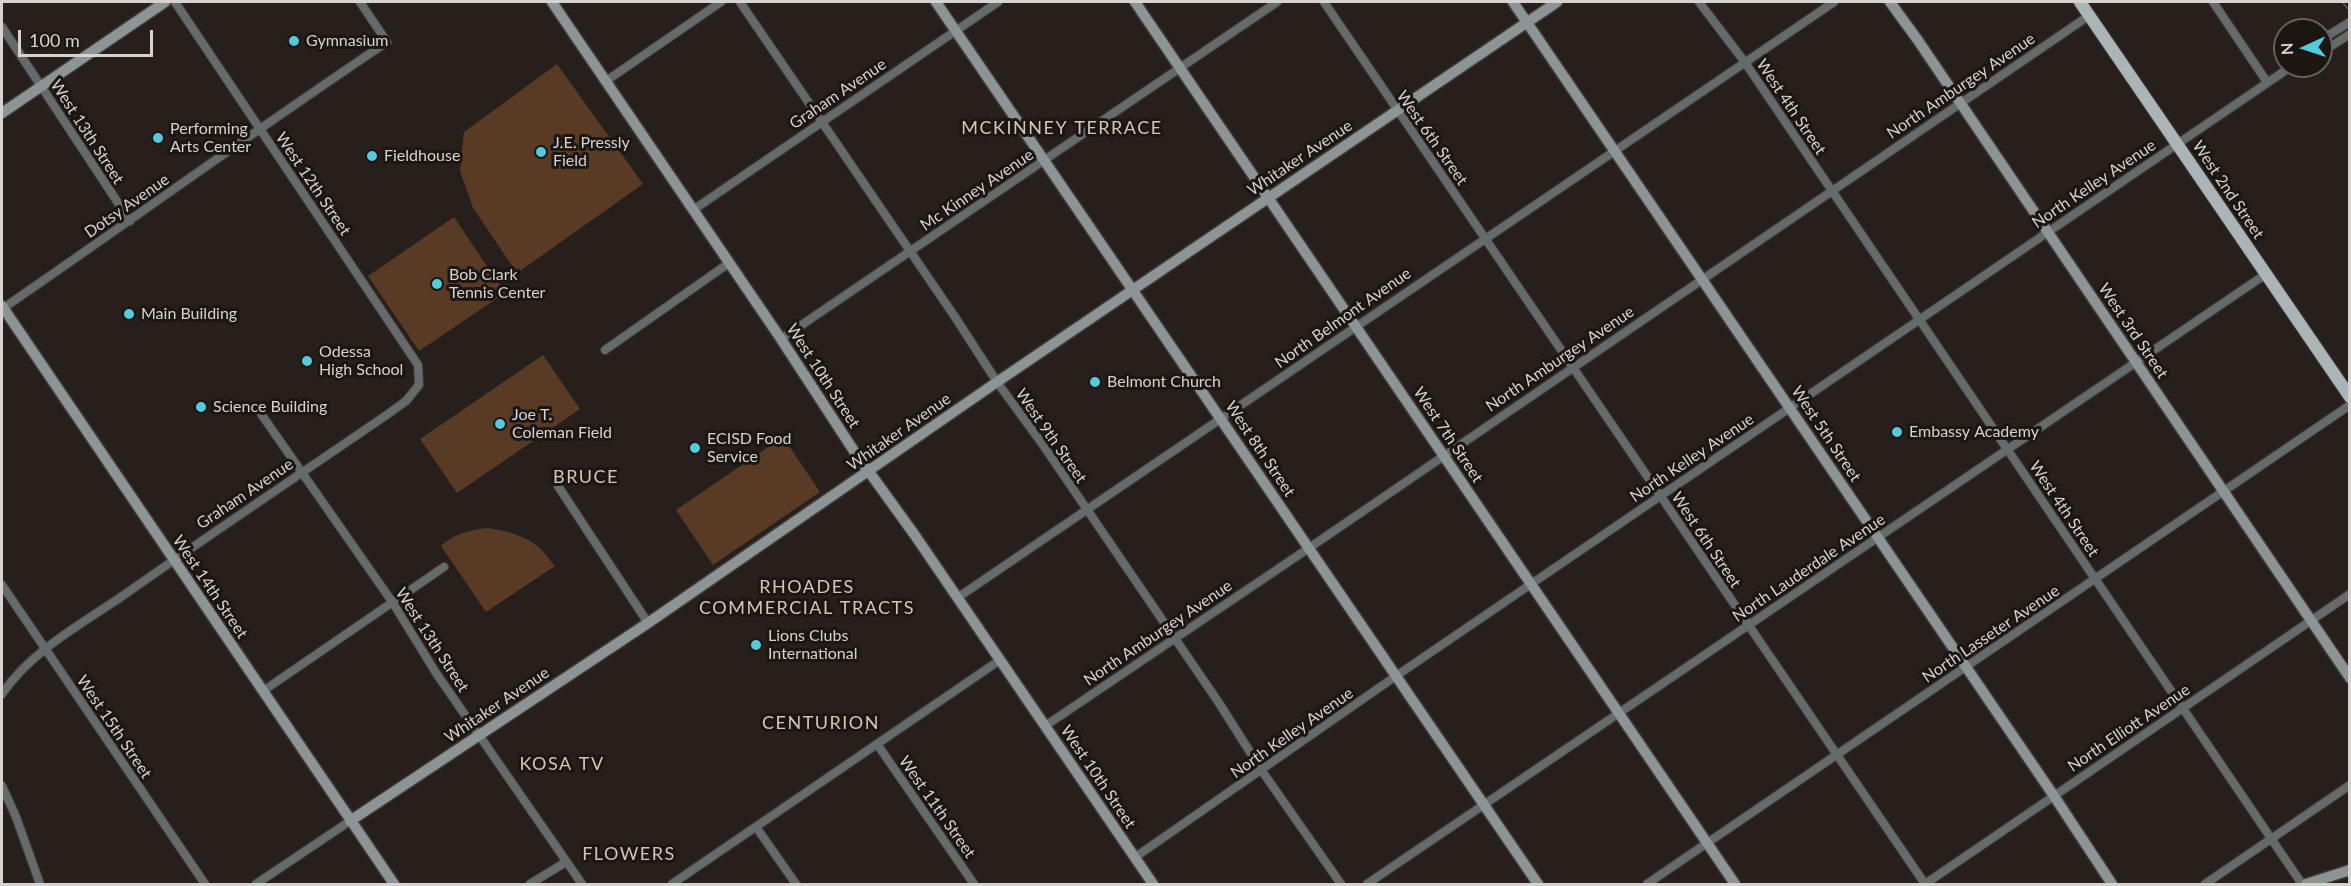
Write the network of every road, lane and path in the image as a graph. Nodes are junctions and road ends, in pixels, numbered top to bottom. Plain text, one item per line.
1 (165, 2) edge
2 (175, 2) edge
3 (360, 2) edge
4 (552, 2) edge
5 (721, 2) edge
6 (741, 2) edge
7 (936, 2) edge
8 (998, 2) edge
9 (1135, 2) edge
10 (1277, 2) edge
11 (1323, 2) edge
12 (1513, 2) edge
13 (1557, 2) edge
14 (1699, 2) edge
15 (1834, 2) edge
16 (1890, 2) edge
17 (2080, 2) edge
18 (2213, 2) edge
19 (2090, 15) junction
20 (1526, 22) junction
21 (2349, 22) edge
22 (2, 27) edge
23 (956, 30) junction
24 (2333, 33) edge
25 (2349, 34) edge
26 (2333, 45) edge
27 (1744, 61) junction
28 (1180, 68) junction
29 (2273, 77) edge
30 (606, 81) junction
31 (2267, 81) junction
32 (40, 87) junction
33 (1961, 103) junction
34 (1396, 111) junction
35 (2, 113) edge
36 (822, 122) junction
37 (259, 128) junction
38 (2177, 143) junction
39 (1614, 149) junction
40 (1044, 160) junction
41 (1832, 191) junction
42 (1267, 198) junction
43 (693, 210) junction
44 (130, 221) junction
45 (2048, 231) junction
46 (1485, 238) junction
47 (911, 251) junction
48 (729, 263) junction
49 (2266, 274) junction
50 (1702, 279) junction
51 (1133, 290) junction
52 (2, 308) edge
53 (1919, 319) junction
54 (1356, 326) junction
55 (781, 339) junction
56 (605, 350) dead end
57 (2136, 362) junction
58 (1572, 367) junction
59 (997, 382) junction
60 (419, 385) joint
61 (2349, 397) edge
62 (2349, 405) edge
63 (1790, 407) junction
64 (259, 411) dead end
65 (1221, 419) junction
66 (2008, 450) junction
67 (1443, 455) junction
68 (868, 471) junction
69 (301, 472) junction
70 (558, 486) dead end
71 (2223, 491) junction
72 (1660, 496) junction
73 (1087, 509) junction
74 (1878, 538) junction
75 (1309, 548) junction
76 (173, 560) junction
77 (444, 567) dead end
78 (2095, 579) junction
79 (1531, 584) junction
80 (2, 585) edge
81 (2349, 594) edge
82 (957, 597) junction
83 (393, 603) junction
84 (2311, 620) junction
85 (648, 623) junction
86 (1749, 626) junction
87 (1174, 638) junction
88 (45, 650) junction
89 (1000, 660) junction
90 (1966, 667) junction
91 (1396, 676) junction
92 (2349, 678) edge
93 (263, 691) junction
94 (2, 693) edge
95 (2183, 708) junction
96 (1619, 714) junction
97 (1045, 726) junction
98 (479, 735) junction
99 (877, 744) junction
100 (1837, 755) junction
101 (1262, 771) junction
102 (2349, 784) edge
103 (2, 787) edge
104 (2054, 796) junction
105 (1485, 805) junction
106 (350, 821) junction
107 (756, 827) junction
108 (2271, 838) junction
109 (1707, 843) junction
110 (1134, 858) junction
111 (566, 862) junction
112 (2349, 870) edge
113 (1925, 884) edge
114 (40, 885) edge
115 (205, 885) edge
116 (256, 885) edge
117 (394, 885) edge
118 (530, 885) edge
119 (582, 885) edge
120 (672, 885) edge
121 (796, 885) edge
122 (974, 885) edge
123 (1153, 885) edge
124 (1341, 885) edge
125 (1367, 885) edge
126 (1538, 885) edge
127 (1647, 885) edge
128 (1736, 885) edge
129 (2112, 885) edge
130 (2205, 885) edge
131 (2304, 885) edge

1 - 32 street
2 - 37 street, West 12th Street
3 - 37 street, Dotsy Avenue
4 - 30 street, West 10th Street
5 - 30 street
6 - 36 street, West 9th Street
7 - 23 street, West 8th Street
8 - 23 street, Graham Avenue
9 - 28 street, West 7th Street
10 - 28 street, Mc Kinney Avenue
11 - 34 street, West 6th Street
12 - 20 street, West 5th Street
13 - 20 street, Whitaker Avenue
14 - 27 street, West 4th Street
15 - 27 street, North Belmont Avenue
16 - 33 street, West 3rd Street
17 - 19 main road, West 2nd Street
18 - 31 street
19 - 33 street, North Amburgey Avenue
19 - 38 main road, West 2nd Street
20 - 34 street, Whitaker Avenue
20 - 39 street, West 5th Street
21 - 24 street
22 - 32 street, West 13th Street
23 - 36 street, Graham Avenue
23 - 40 street, West 8th Street
25 - 26 street
27 - 39 street, North Belmont Avenue
27 - 41 street, West 4th Street
28 - 40 street, Mc Kinney Avenue
28 - 42 street, West 7th Street
29 - 31 street, North Kelley Avenue
30 - 43 street, West 10th Street
31 - 38 street, North Kelley Avenue
32 - 35 street
32 - 44 street, West 13th Street
33 - 41 street, North Amburgey Avenue
33 - 45 street, West 3rd Street
34 - 42 street, Whitaker Avenue
34 - 46 street, West 6th Street
36 - 43 street, Graham Avenue
36 - 47 street, West 9th Street
37 - 44 street, Dotsy Avenue
37 - 60 street, West 12th Street
38 - 45 street, North Kelley Avenue
38 - 49 main road, West 2nd Street
39 - 46 street, North Belmont Avenue
39 - 50 street, West 5th Street
40 - 47 street, Mc Kinney Avenue
40 - 51 street, West 8th Street
41 - 50 street, North Amburgey Avenue
41 - 53 street, West 4th Street
42 - 51 street, Whitaker Avenue
42 - 54 street, West 7th Street
43 - 48 street, West 10th Street
44 - 52 street, Dotsy Avenue
45 - 53 street, North Kelley Avenue
45 - 57 street, West 3rd Street
46 - 54 street, North Belmont Avenue
46 - 58 street, West 6th Street
47 - 55 street, Mc Kinney Avenue
47 - 59 street, West 9th Street
48 - 55 street, West 10th Street
48 - 56 street
49 - 57 street, North Lauderdale Avenue
49 - 61 main road, West 2nd Street
50 - 58 street, North Amburgey Avenue
50 - 63 street, West 5th Street
51 - 59 street, Whitaker Avenue
51 - 65 street, West 8th Street
52 - 76 street, West 14th Street
53 - 63 street, North Kelley Avenue
53 - 66 street, West 4th Street
54 - 65 street, North Belmont Avenue
54 - 67 street, West 7th Street
55 - 68 street, West 10th Street
57 - 66 street, North Lauderdale Avenue
57 - 71 street, West 3rd Street
58 - 67 street, North Amburgey Avenue
58 - 72 street, West 6th Street
59 - 68 street, Whitaker Avenue
59 - 73 street, West 9th Street
60 - 69 street, Graham Avenue
62 - 71 street, North Lasseter Avenue
63 - 72 street, North Kelley Avenue
63 - 74 street, West 5th Street
64 - 69 street, West 13th Street
65 - 73 street, North Belmont Avenue
65 - 75 street, West 8th Street
66 - 74 street, North Lauderdale Avenue
66 - 78 street, West 4th Street
67 - 75 street, North Amburgey Avenue
67 - 79 street, West 7th Street
68 - 82 street, West 10th Street
68 - 85 street, Whitaker Avenue
69 - 76 street, Graham Avenue
69 - 83 street, West 13th Street
70 - 85 street
71 - 78 street, North Lasseter Avenue
71 - 84 street, West 3rd Street
72 - 79 street, North Kelley Avenue
72 - 86 street, West 6th Street
73 - 82 street, North Belmont Avenue
73 - 87 street, West 9th Street
74 - 86 street, North Lauderdale Avenue
74 - 90 street, West 5th Street
75 - 87 street, North Amburgey Avenue
75 - 91 street, West 8th Street
76 - 88 street, Graham Avenue
76 - 93 street, West 14th Street
77 - 83 street
78 - 90 street, North Lasseter Avenue
78 - 95 street, West 4th Street
79 - 91 street, North Kelley Avenue
79 - 96 street, West 7th Street
80 - 88 street, West 15th Street
81 - 84 street, North Elliott Avenue
82 - 89 street, West 10th Street
83 - 93 street
83 - 98 street, West 13th Street
84 - 92 street, West 3rd Street
84 - 95 street, North Elliott Avenue
85 - 98 street, Whitaker Avenue
86 - 96 street, North Lauderdale Avenue
86 - 100 street, West 6th Street
87 - 97 street, North Amburgey Avenue
87 - 101 street, West 9th Street
88 - 94 street, Graham Avenue
88 - 115 street, West 15th Street
89 - 97 street, West 10th Street
89 - 99 street
90 - 100 street, North Lasseter Avenue
90 - 104 street, West 5th Street
91 - 101 street, North Kelley Avenue
91 - 105 street, West 8th Street
93 - 106 street, West 14th Street
95 - 104 street, North Elliott Avenue
95 - 108 street, West 4th Street
96 - 105 street, North Lauderdale Avenue
96 - 109 street, West 7th Street
97 - 110 street, West 10th Street
98 - 106 street, Whitaker Avenue
98 - 111 street, West 13th Street
99 - 107 street
99 - 122 street, West 11th Street
100 - 109 street, North Lasseter Avenue
100 - 113 street, West 6th Street
101 - 110 street, North Kelley Avenue
101 - 124 street, West 9th Street
102 - 108 street
103 - 114 street
104 - 113 street, North Elliott Avenue
104 - 129 street, West 5th Street
105 - 125 street, North Lauderdale Avenue
105 - 126 street, West 8th Street
106 - 116 street, Whitaker Avenue
106 - 117 street, West 14th Street
107 - 120 street
107 - 121 street
108 - 130 street
108 - 131 street, West 4th Street
109 - 127 street, North Lasseter Avenue
109 - 128 street, West 7th Street
110 - 123 street, West 10th Street
111 - 118 street
111 - 119 street, West 13th Street
112 - 131 street

